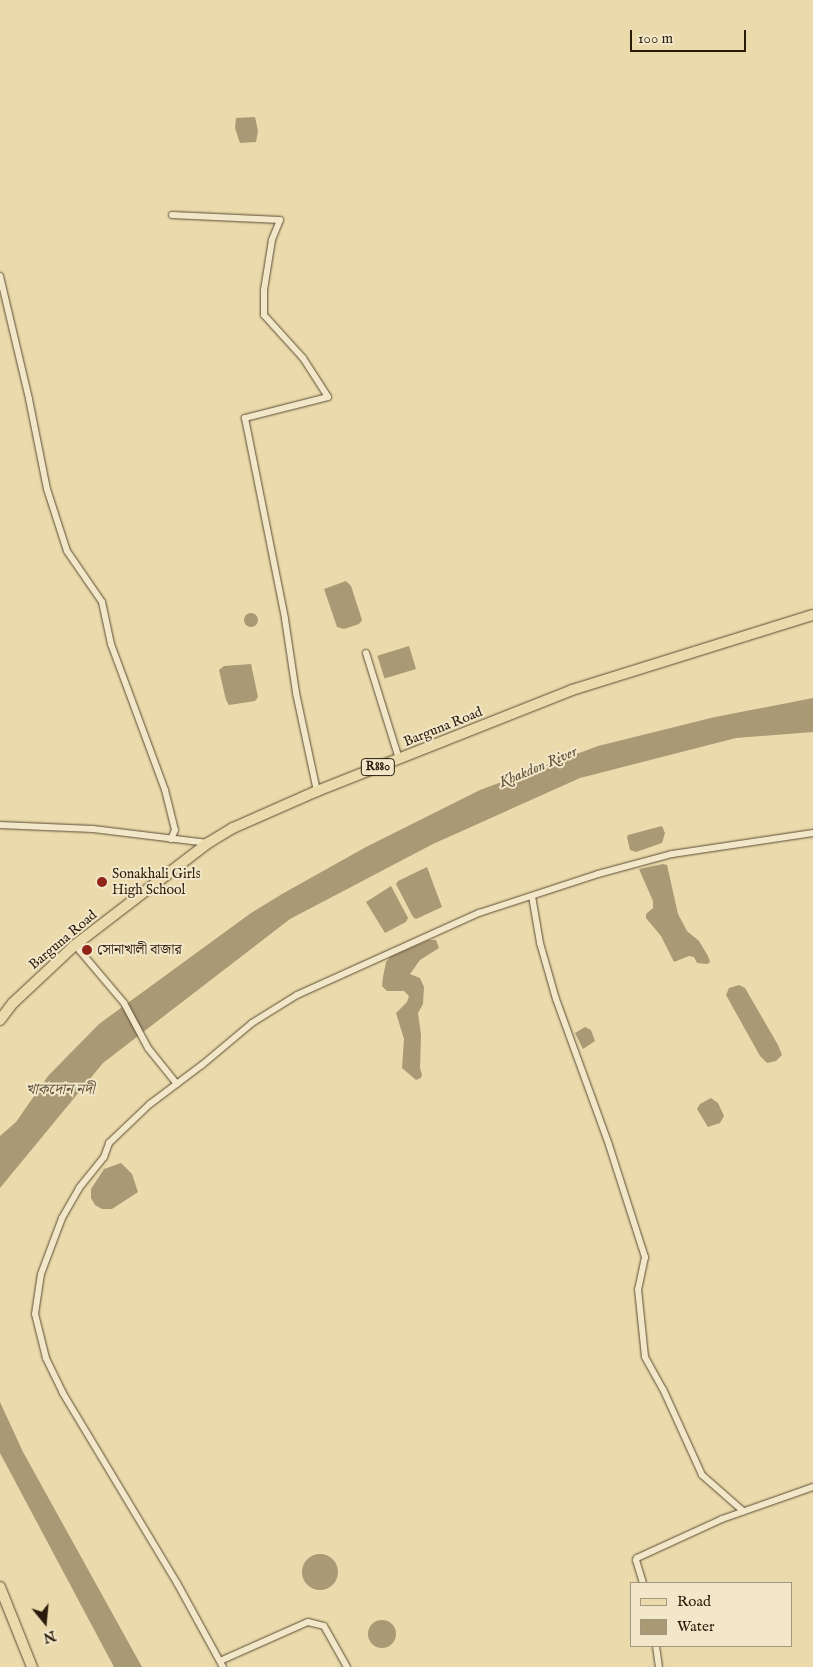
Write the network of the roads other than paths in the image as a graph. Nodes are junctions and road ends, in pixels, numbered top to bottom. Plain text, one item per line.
1 (172, 215) dead end
2 (0, 276) edge
3 (813, 616) edge
4 (366, 653) dead end
5 (399, 759) junction
6 (317, 792) junction
7 (0, 825) edge
8 (813, 833) edge
9 (171, 839) junction
10 (208, 843) junction
11 (532, 896) junction
12 (76, 945) junction
13 (0, 1020) edge
14 (177, 1084) junction
15 (813, 1487) edge
16 (743, 1511) junction
17 (643, 1582) edge
18 (0, 1586) edge
19 (656, 1647) edge
20 (222, 1664) edge
21 (32, 1667) edge
22 (347, 1667) edge
23 (659, 1667) edge

1 - 6 street
2 - 9 street
3 - 5 main road, Barguna Road / R880
4 - 5 street
5 - 6 main road, Barguna Road / R880
6 - 10 main road, Barguna Road / R880
7 - 9 street
8 - 11 street
9 - 10 street
10 - 12 main road, Barguna Road / R880
11 - 14 street
11 - 16 street
12 - 13 main road, Barguna Road / R880
12 - 14 street
14 - 20 street
15 - 16 street
16 - 17 street
18 - 21 main road
19 - 23 street
20 - 22 street

